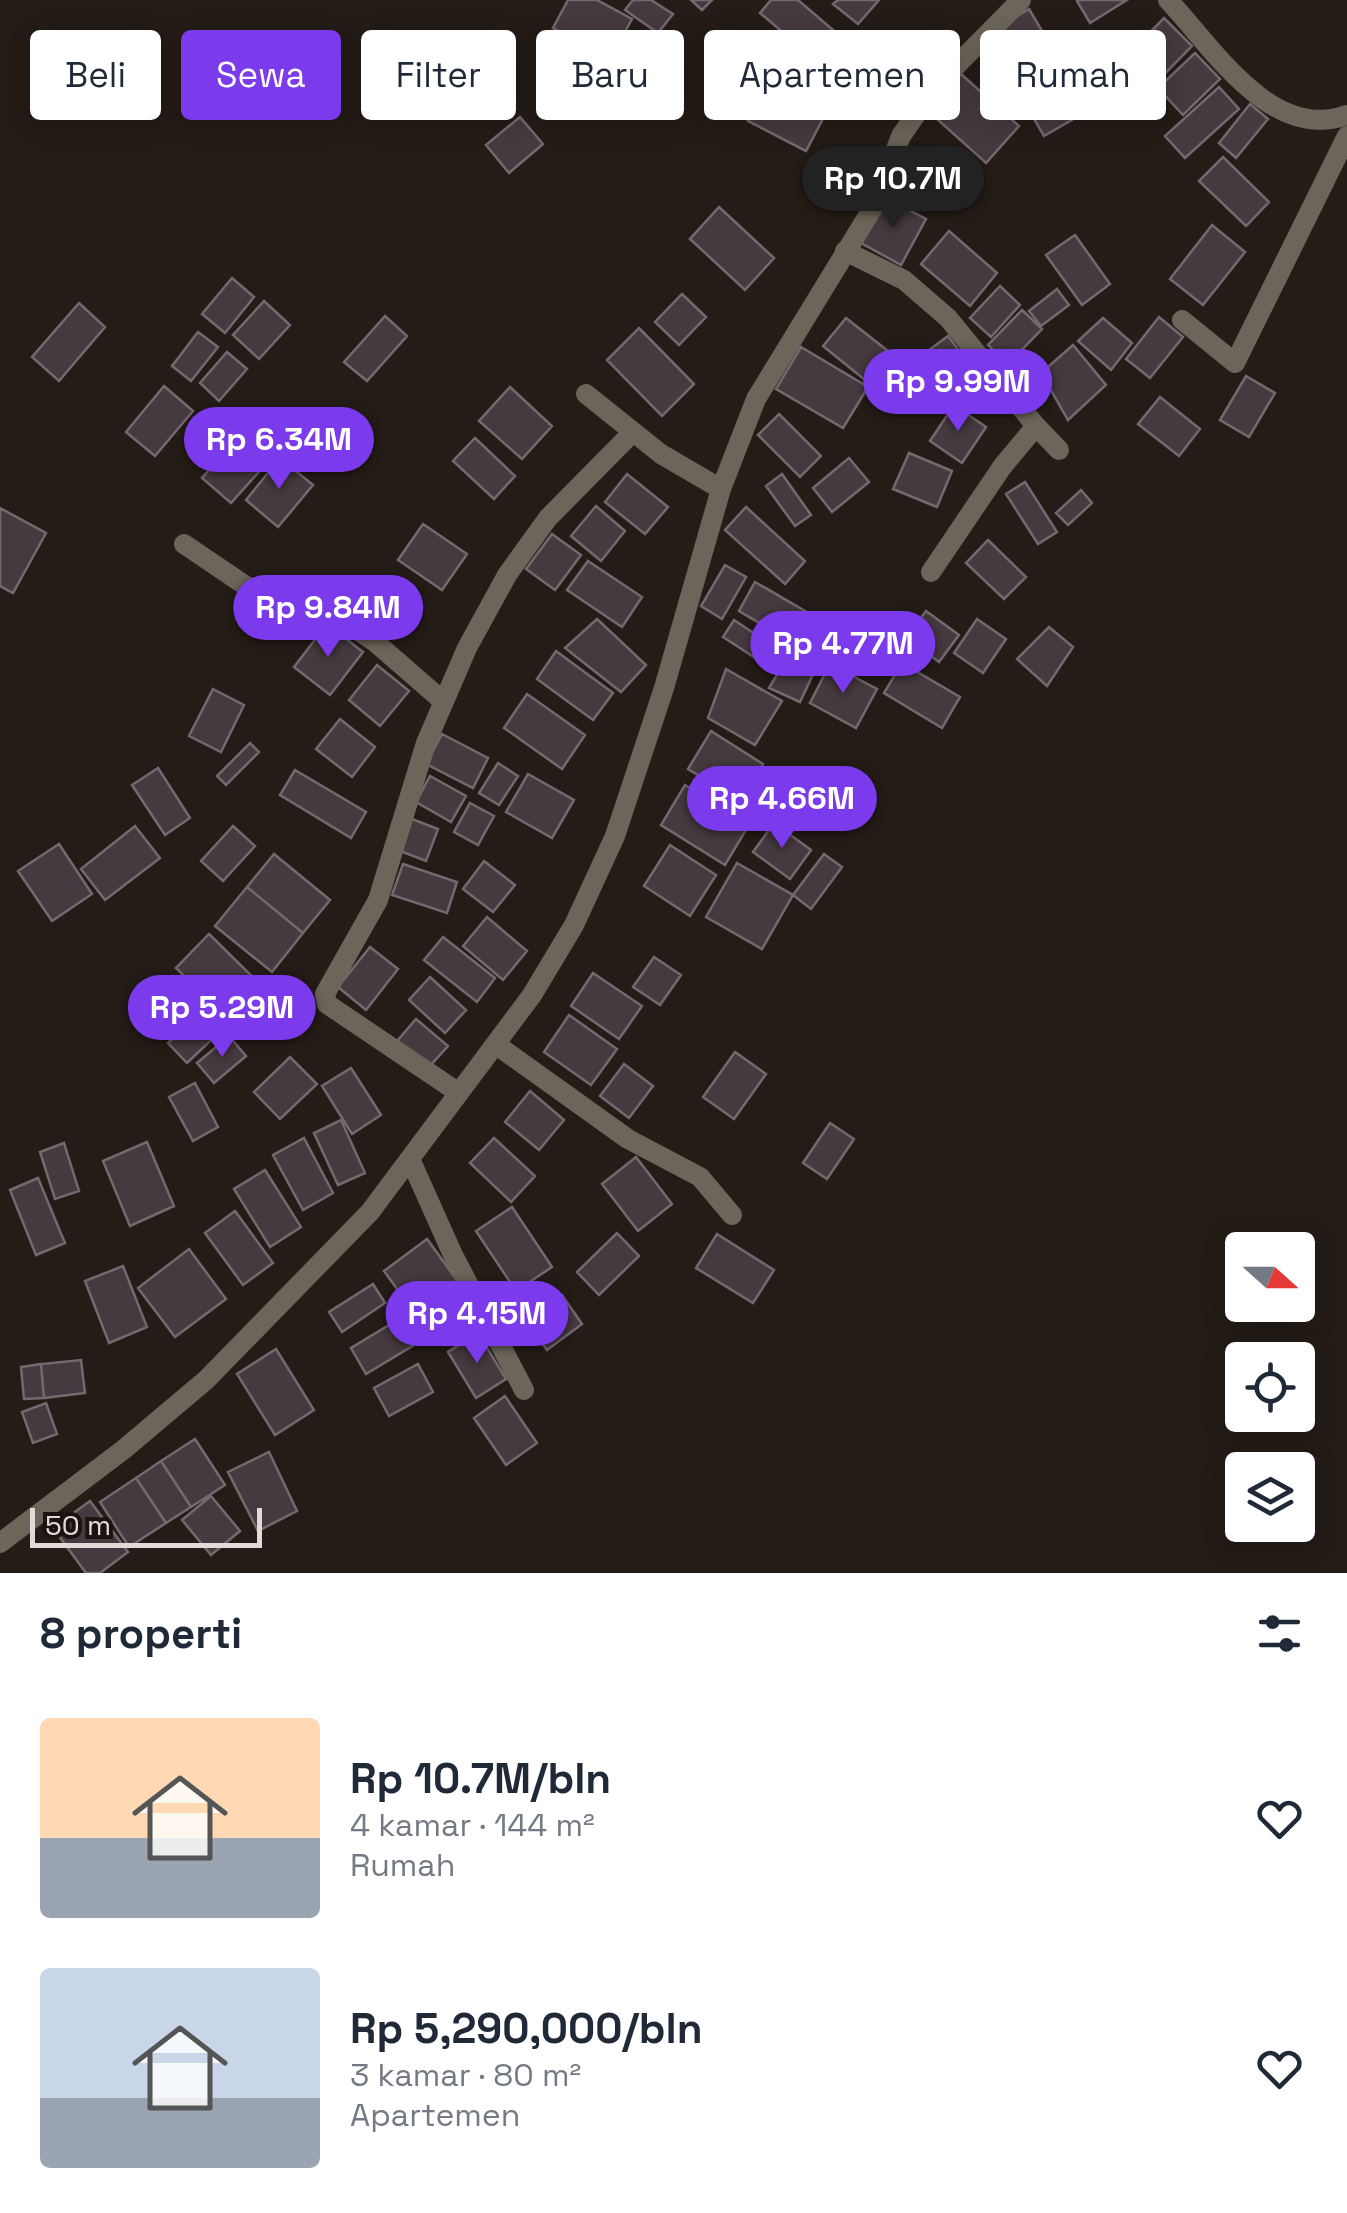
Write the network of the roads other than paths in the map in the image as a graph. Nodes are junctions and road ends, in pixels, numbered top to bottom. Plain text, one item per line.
1 (1021, 0) edge
2 (1168, 0) edge
3 (1347, 115) edge
4 (1347, 136) edge
5 (845, 251) junction
6 (1182, 320) dead end
7 (586, 394) dead end
8 (1036, 426) junction
9 (632, 433) junction
10 (1059, 450) dead end
11 (721, 489) junction
12 (184, 544) dead end
13 (931, 572) dead end
14 (444, 702) junction
15 (498, 1046) junction
16 (459, 1093) junction
17 (411, 1161) junction
18 (732, 1214) dead end
19 (524, 1390) dead end
20 (0, 1543) edge

1 - 5 street
2 - 3 street
4 - 6 street
5 - 8 street
5 - 11 street
7 - 9 street
8 - 10 street
8 - 13 street
9 - 11 street
9 - 14 street
11 - 15 street
12 - 14 street
14 - 16 street
15 - 16 street
15 - 18 street
16 - 17 street
17 - 19 street
17 - 20 street

